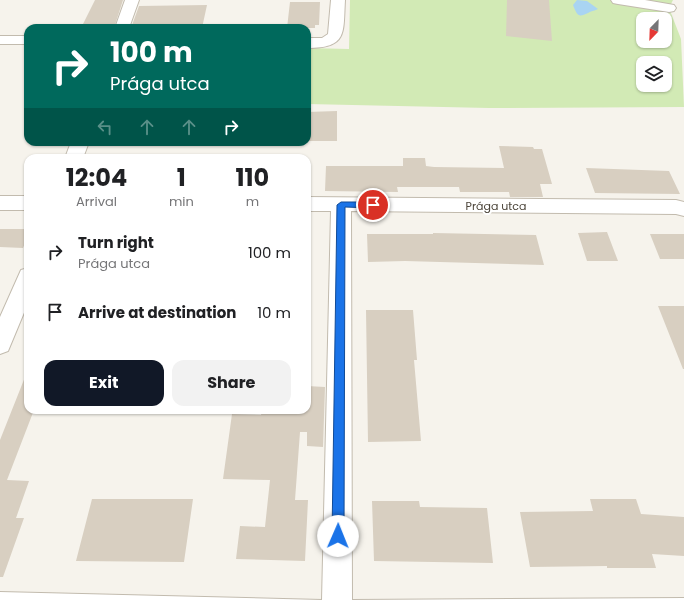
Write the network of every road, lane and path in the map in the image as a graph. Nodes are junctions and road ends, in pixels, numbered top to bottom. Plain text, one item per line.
1 (132, 0) edge
2 (338, 0) edge
3 (618, 0) edge
4 (669, 8) dead end
5 (123, 24) edge
6 (0, 40) edge
7 (24, 40) edge
8 (311, 43) edge
9 (0, 203) edge
10 (24, 203) edge
11 (311, 204) edge
12 (341, 205) junction
13 (684, 209) edge
14 (24, 286) edge
15 (0, 344) edge
16 (0, 607) edge
17 (684, 613) edge
18 (337, 616) edge

1 - 5 street
2 - 8 street
3 - 4 street
6 - 7 street
9 - 10 street
11 - 12 street, Prága utca
12 - 13 street, Prága utca
12 - 18 street
14 - 15 street
16 - 18 street
17 - 18 street

